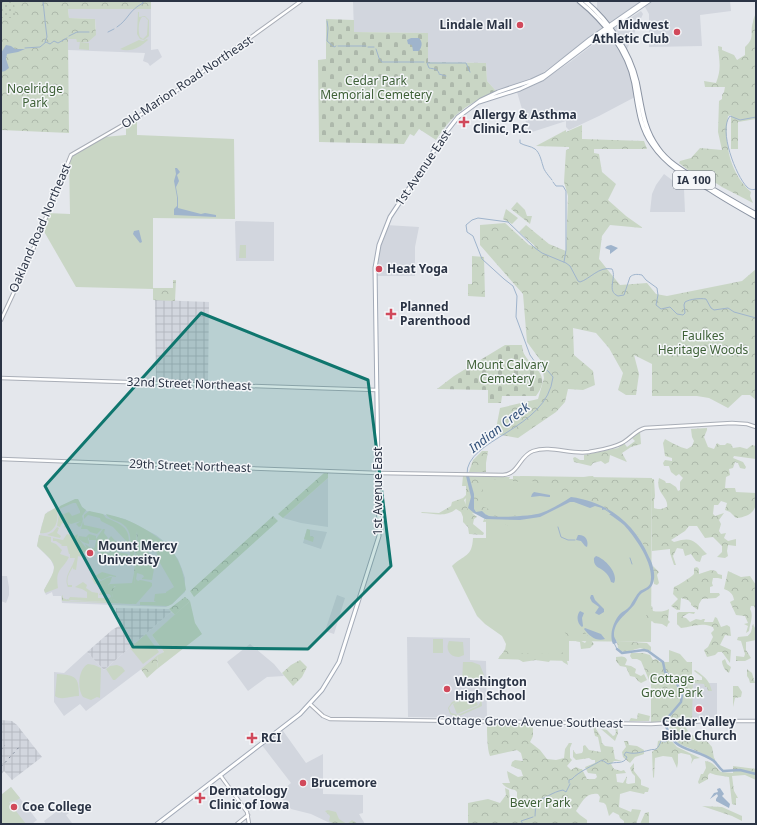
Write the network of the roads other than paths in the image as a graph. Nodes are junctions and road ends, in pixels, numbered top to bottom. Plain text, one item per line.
1 (302, 1) edge
2 (579, 1) edge
3 (585, 1) edge
4 (645, 1) edge
5 (649, 1) edge
6 (641, 5) junction
7 (608, 28) junction
8 (69, 158) joint
9 (756, 214) edge
10 (756, 217) edge
11 (1, 320) edge
12 (1, 378) edge
13 (377, 390) junction
14 (756, 427) edge
15 (1, 459) edge
16 (378, 473) junction
17 (310, 704) junction
18 (756, 721) edge
19 (228, 769) junction
20 (220, 775) junction
21 (227, 784) junction
22 (248, 815) junction
23 (243, 819) junction
24 (249, 822) edge
25 (156, 824) edge
26 (237, 824) edge

1 - 8 main road, Old Marion Road Northeast
2 - 7 highway, IA 100
3 - 7 highway, IA 100
4 - 6 main road
5 - 6 main road
6 - 7 main road, 1st Avenue East
7 - 9 highway, IA 100
7 - 10 highway, IA 100
7 - 13 main road, 1st Avenue East
8 - 11 main road, Oakland Road Northeast
12 - 13 main road, 32nd Street Northeast
13 - 16 main road, 1st Avenue East
14 - 16 main road, 29th Street Northeast
15 - 16 main road, 29th Street Northeast
16 - 17 main road, 1st Avenue East
17 - 18 main road, Cottage Grove Avenue Southeast
17 - 19 main road, 1st Avenue East
19 - 20 main road, 1st Avenue East
19 - 21 main road
20 - 21 main road
20 - 25 main road, 1st Avenue East
21 - 22 main road
22 - 23 main road
22 - 24 main road
23 - 24 main road
23 - 26 main road

